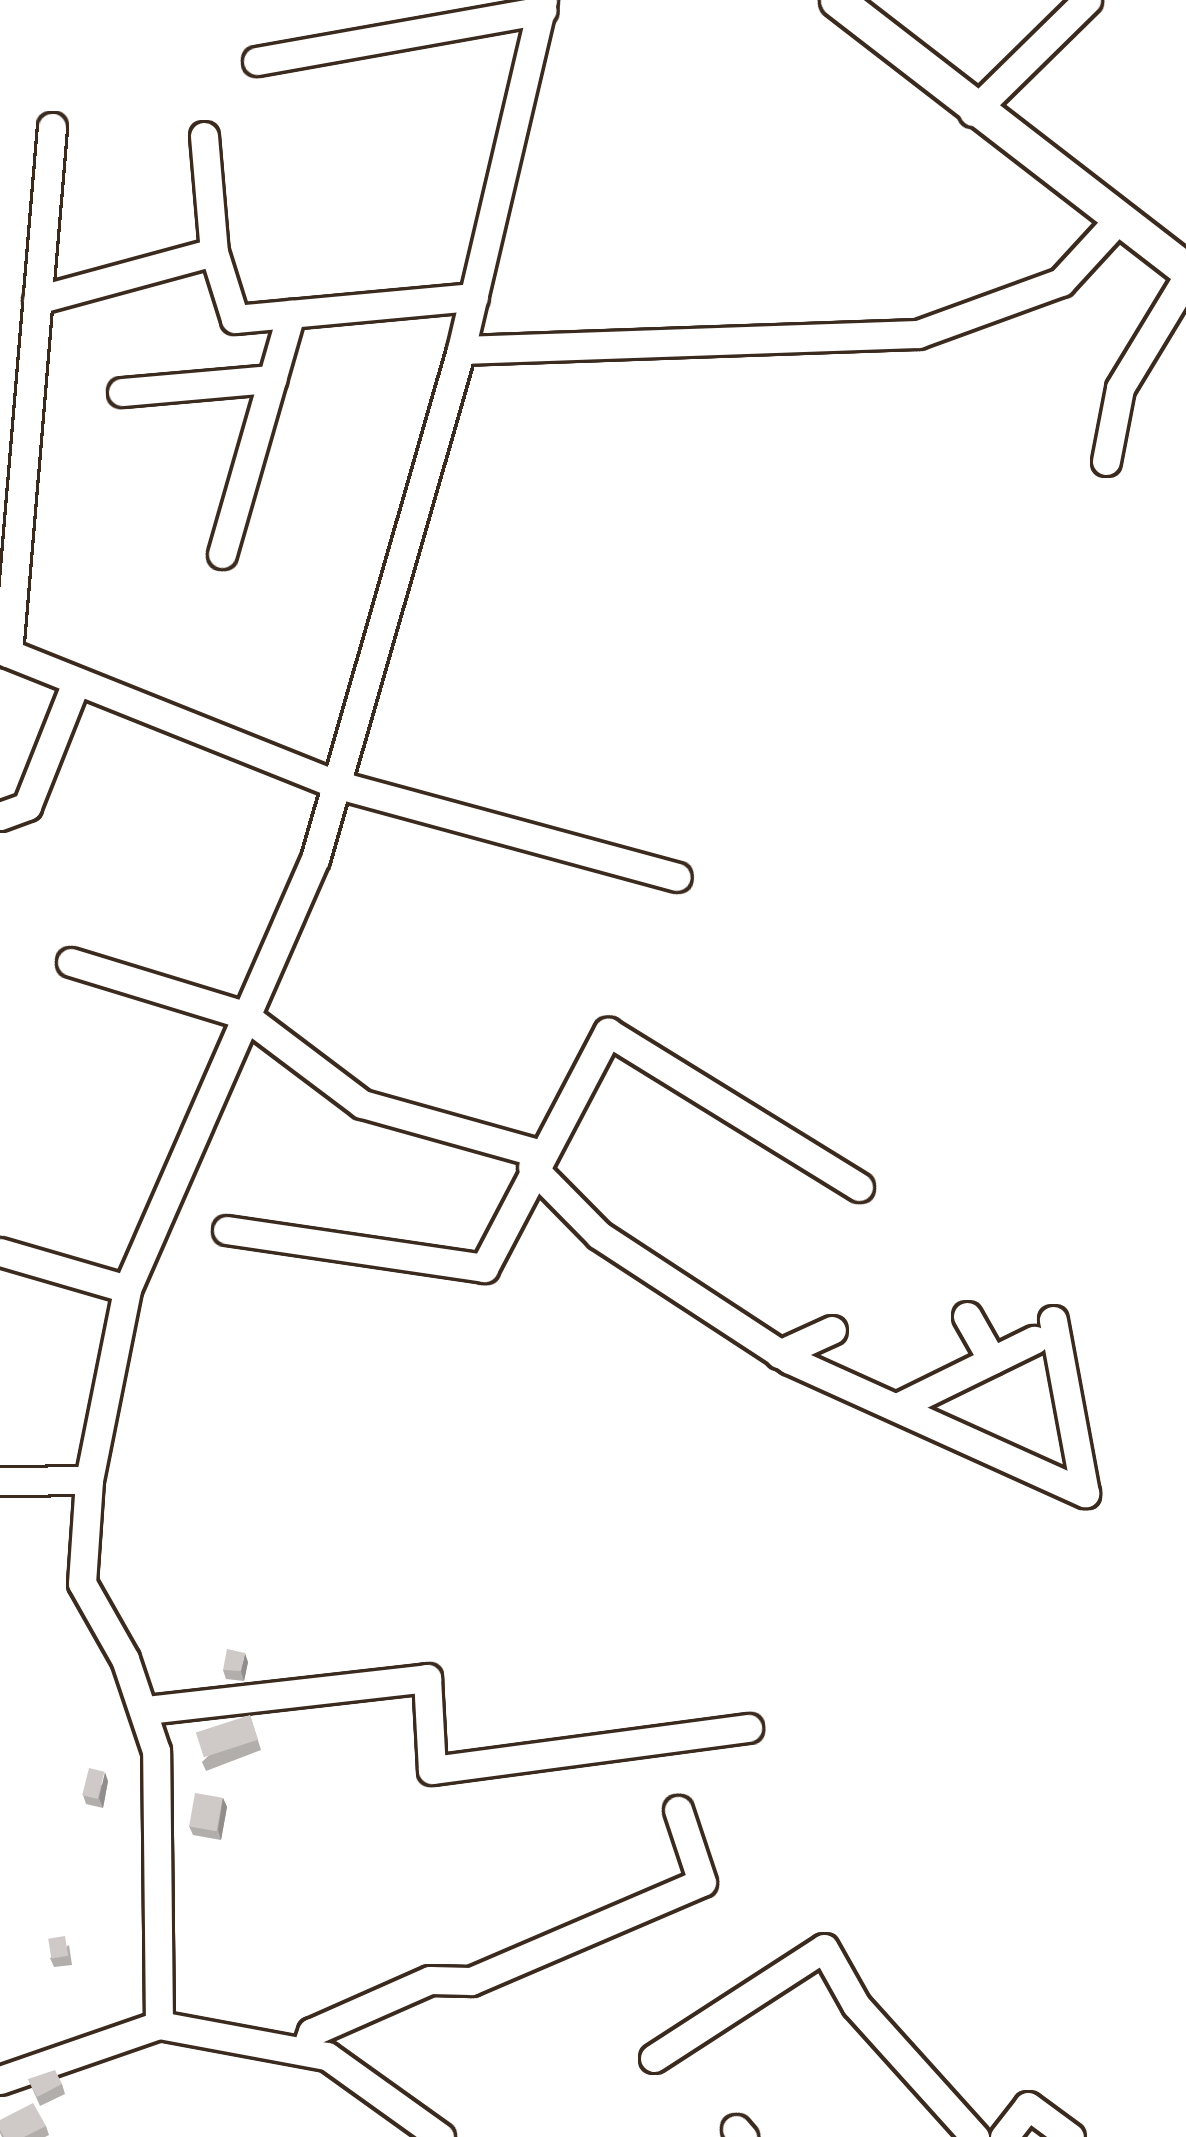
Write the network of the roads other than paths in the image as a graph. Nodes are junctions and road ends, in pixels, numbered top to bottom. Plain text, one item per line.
1 (837, 0) edge
2 (1087, 0) edge
3 (543, 5) edge
4 (257, 62) dead end
5 (974, 112) junction
6 (52, 127) dead end
7 (204, 136) dead end
8 (1118, 220) junction
9 (214, 252) junction
10 (1186, 274) edge
11 (474, 297) junction
12 (38, 300) junction
13 (290, 314) junction
14 (461, 350) junction
15 (272, 379) junction
16 (122, 392) dead end
17 (1106, 461) dead end
18 (222, 554) dead end
19 (4, 651) edge
20 (74, 687) junction
21 (335, 784) junction
22 (0, 816) edge
23 (676, 878) dead end
24 (71, 962) dead end
25 (244, 1015) junction
26 (535, 1160) junction
27 (859, 1186) dead end
28 (226, 1230) dead end
29 (0, 1252) edge
30 (127, 1289) junction
31 (967, 1316) dead end
32 (832, 1330) dead end
33 (779, 1354) junction
34 (992, 1360) junction
35 (897, 1407) junction
36 (88, 1480) junction
37 (0, 1481) edge
38 (147, 1710) junction
39 (748, 1729) dead end
40 (678, 1810) dead end
41 (159, 2025) junction
42 (306, 2049) junction
43 (654, 2058) dead end
44 (0, 2080) edge
45 (440, 2137) edge
46 (975, 2137) edge
47 (1004, 2137) edge
48 (1070, 2137) edge

1 - 5 main road
2 - 5 street
3 - 4 street
3 - 11 street
5 - 8 main road
6 - 12 street
7 - 9 street
8 - 10 main road
8 - 14 street
9 - 12 street
9 - 13 street
10 - 17 street
11 - 13 street
11 - 14 street
12 - 19 street
13 - 15 street
14 - 21 street
15 - 16 street
15 - 18 street
19 - 20 street
20 - 21 street
20 - 22 street
21 - 23 street
21 - 25 street
24 - 25 street
25 - 26 street
25 - 30 street
26 - 27 street
26 - 28 street
26 - 33 street
29 - 30 street
30 - 36 street
31 - 34 street
32 - 33 street
33 - 35 street
34 - 35 street
34 - 35 street
36 - 37 street
36 - 38 street
38 - 39 street
38 - 41 street
40 - 42 street
41 - 42 street
41 - 44 street
42 - 45 street
43 - 46 street
47 - 48 street

